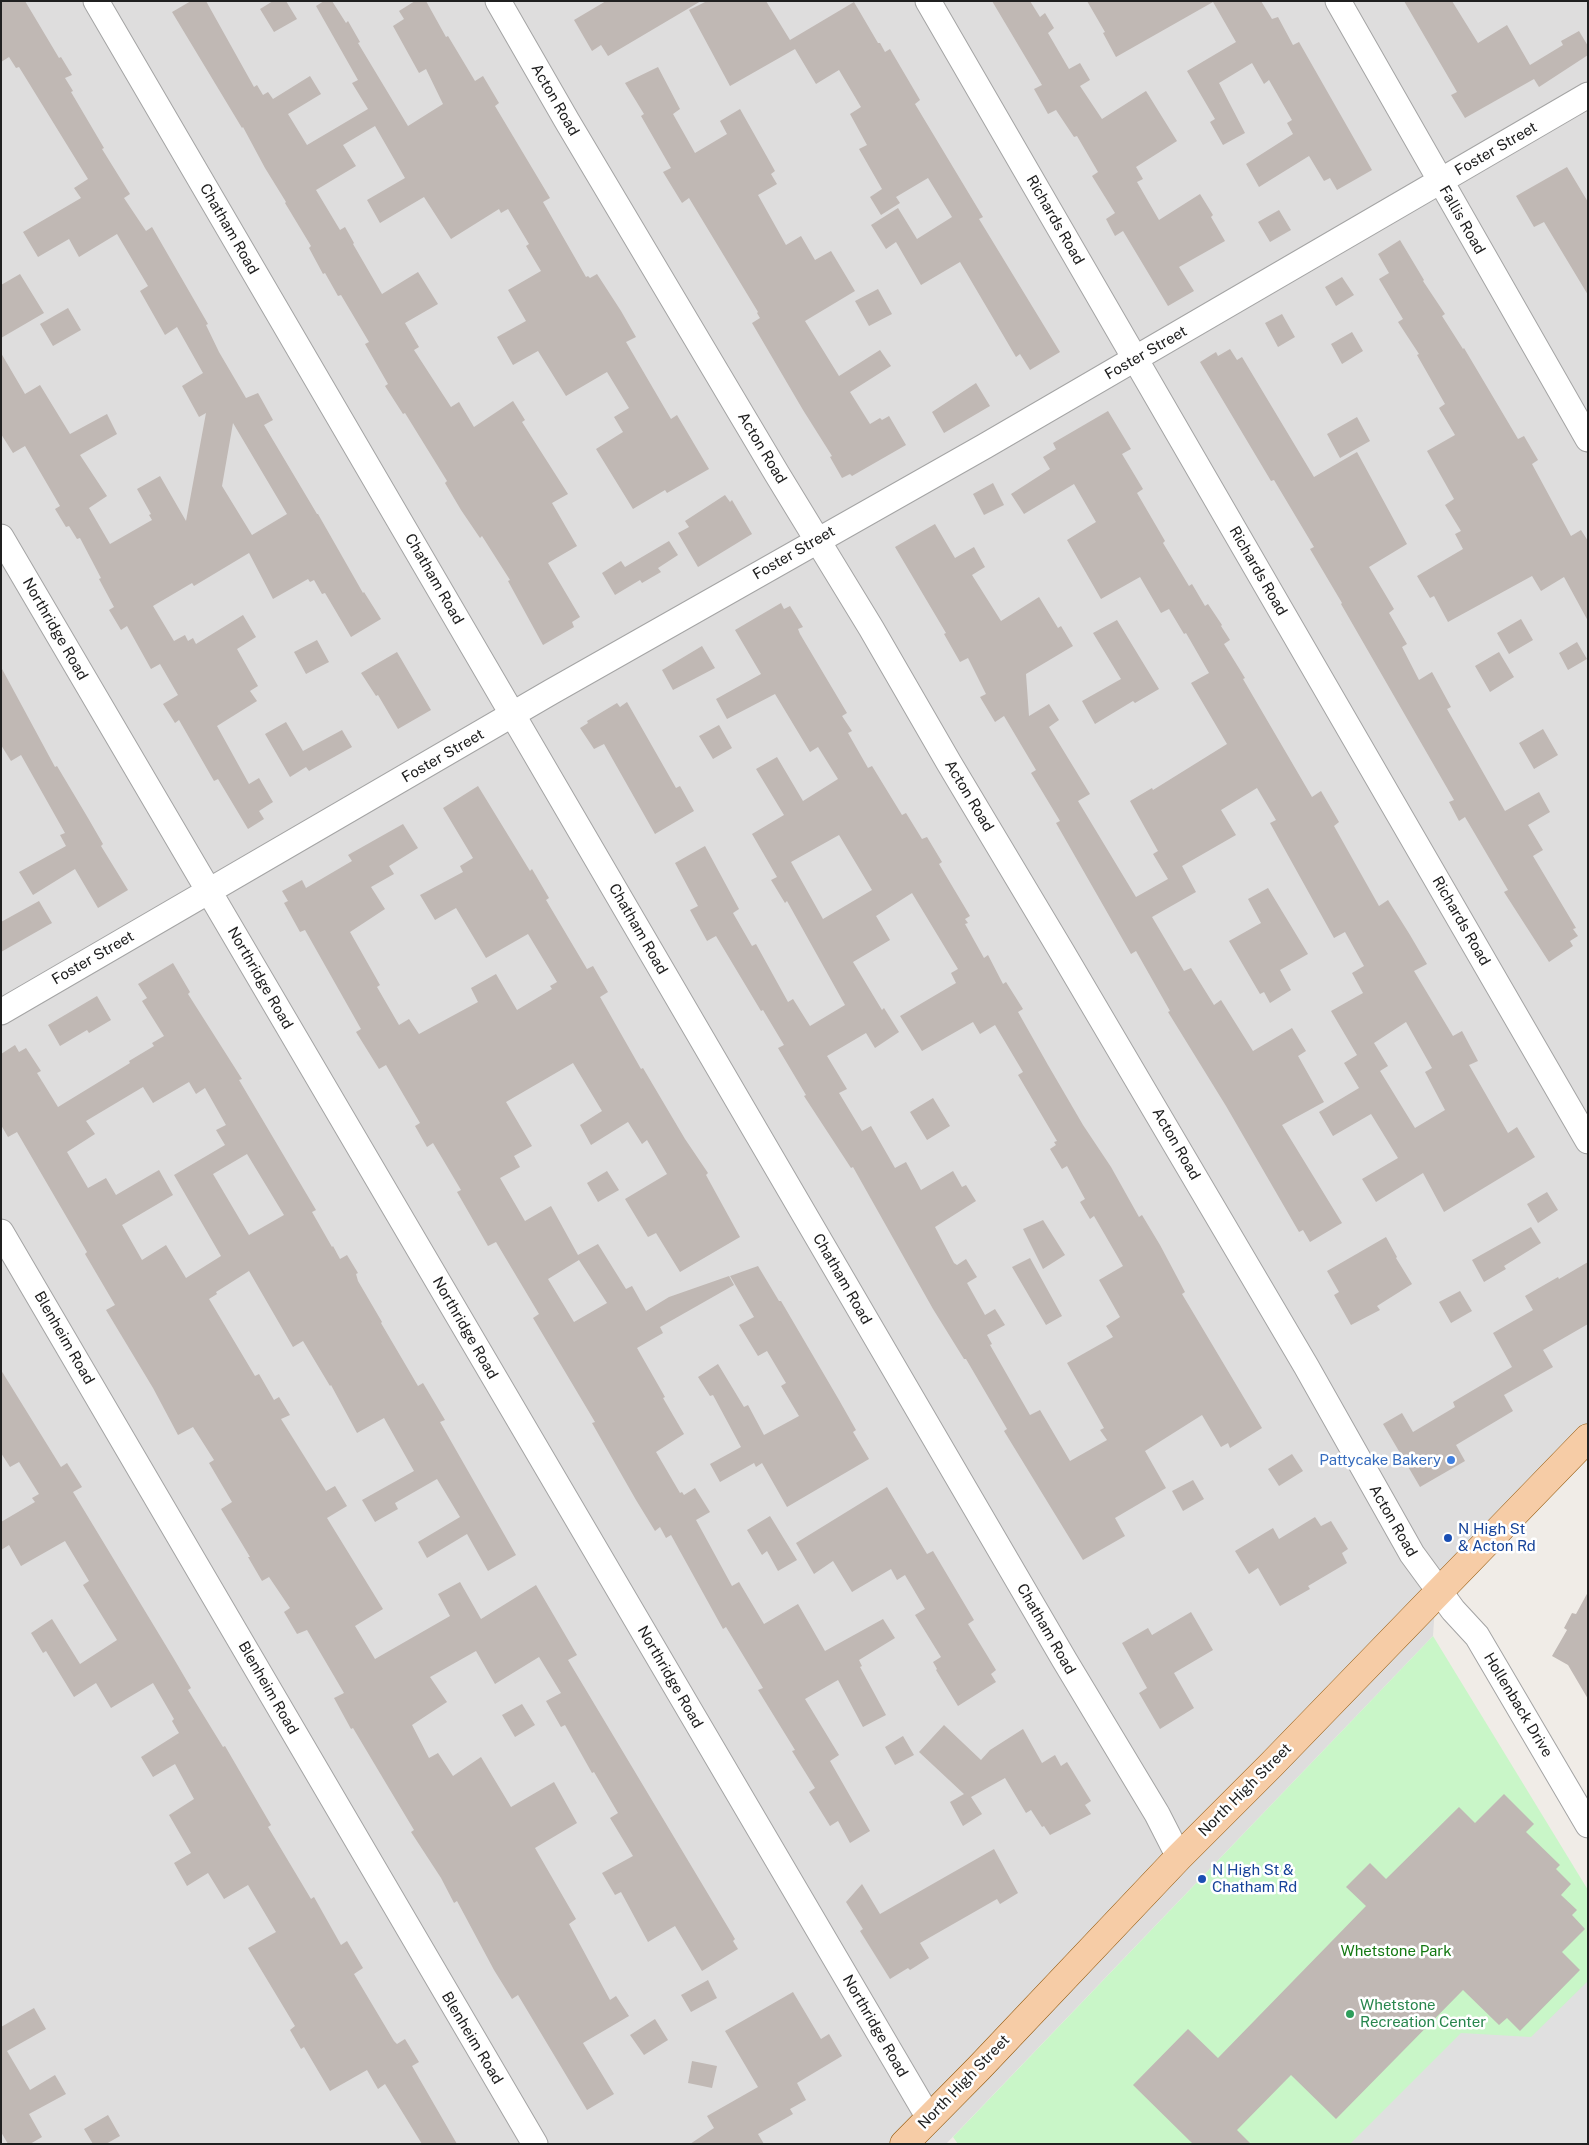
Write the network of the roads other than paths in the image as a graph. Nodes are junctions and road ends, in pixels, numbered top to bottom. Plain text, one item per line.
1 (96, 1) edge
2 (498, 1) edge
3 (928, 1) edge
4 (1338, 1) edge
5 (1588, 95) edge
6 (1441, 182) junction
7 (1135, 359) junction
8 (1588, 439) edge
9 (1, 537) edge
10 (818, 539) junction
11 (513, 715) junction
12 (209, 891) junction
13 (1, 1012) edge
14 (1588, 1140) edge
15 (1, 1232) edge
16 (1588, 1438) edge
17 (1439, 1592) junction
18 (1588, 1825) edge
19 (1179, 1857) junction
20 (929, 2118) junction
21 (535, 2144) edge
22 (904, 2144) edge

1 - 11 street, Chatham Road
2 - 10 street, Acton Road
3 - 7 street, Richards Road
4 - 6 street, Fallis Road
5 - 6 street, Foster Street
6 - 7 street, Foster Street
6 - 8 street, Fallis Road
7 - 10 street, Foster Street
7 - 14 street, Richards Road
9 - 12 street, Northridge Road
10 - 11 street, Foster Street
10 - 17 street, Acton Road
11 - 12 street, Foster Street
11 - 19 street, Chatham Road
12 - 13 street, Foster Street
12 - 20 street, Northridge Road
15 - 21 street, Blenheim Road
16 - 17 main road, North High Street
17 - 18 street, Hollenback Drive
17 - 19 main road, North High Street
19 - 20 main road, North High Street
20 - 22 main road, North High Street

